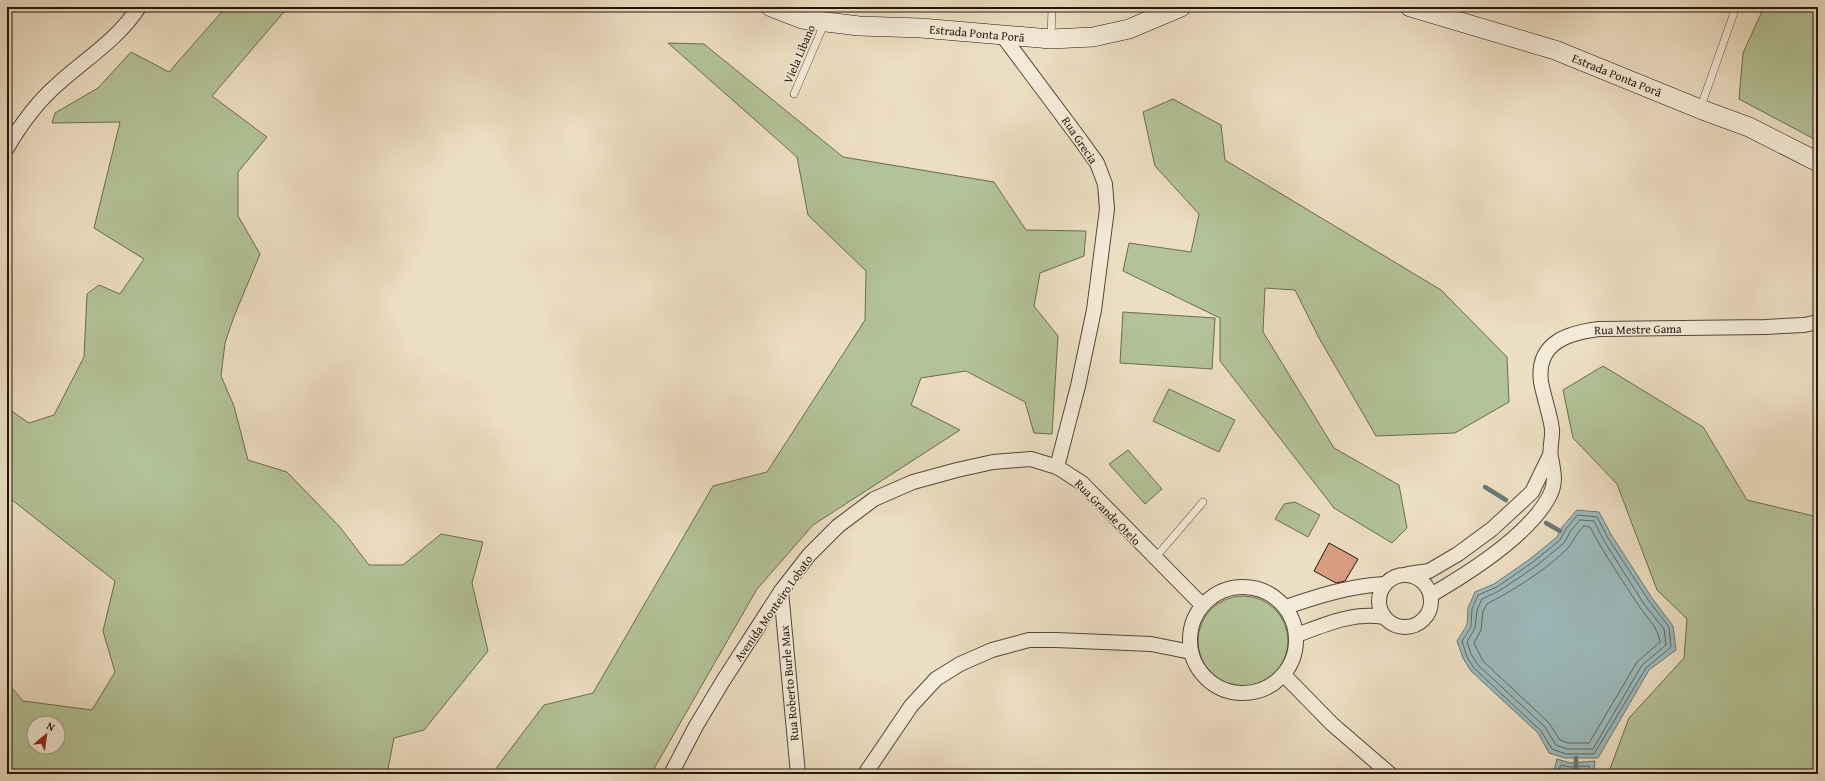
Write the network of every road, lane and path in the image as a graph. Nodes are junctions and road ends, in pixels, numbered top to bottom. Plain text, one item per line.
1 (139, 7) edge
2 (771, 7) edge
3 (1052, 7) edge
4 (1181, 7) edge
5 (1410, 7) edge
6 (1736, 7) edge
7 (825, 22) junction
8 (1002, 35) junction
9 (1051, 39) junction
10 (794, 94) dead end
11 (1700, 109) junction
12 (7, 148) edge
13 (1818, 162) edge
14 (1818, 322) edge
15 (1550, 455) junction
16 (1057, 467) junction
17 (1203, 502) dead end
18 (1155, 558) junction
19 (1408, 574) junction
20 (1384, 584) junction
21 (782, 592) junction
22 (1431, 595) junction
23 (1202, 605) junction
24 (1286, 607) junction
25 (1384, 617) junction
26 (1297, 634) junction
27 (1191, 652) junction
28 (1284, 675) junction
29 (670, 774) edge
30 (798, 774) edge
31 (865, 774) edge
32 (1390, 774) edge

1 - 12 street
2 - 7 main road, Estrada Ponta Porã
3 - 9 lane
4 - 9 main road, Estrada Ponta Porã
5 - 11 main road, Estrada Ponta Porã
6 - 11 lane
7 - 8 main road, Estrada Ponta Porã
7 - 10 lane, Viela Libano
8 - 9 main road, Estrada Ponta Porã
8 - 16 street, Rua Grecia
11 - 13 main road, Estrada Ponta Porã
14 - 15 street, Rua Mestre Gama
15 - 19 street, Rua Mestre Gama
15 - 22 street, Rua Mestre Gama
16 - 18 street, Rua Grande Otelo
16 - 21 street, Avenida Monteiro Lobato
17 - 18 lane
18 - 23 street, Rua Grande Otelo
19 - 20 street
19 - 22 street
20 - 24 street
20 - 25 street
21 - 29 street, Avenida Monteiro Lobato
21 - 30 street, Rua Roberto Burle Max
22 - 25 street
23 - 24 street
23 - 27 street
24 - 26 street
25 - 26 street
26 - 28 street
27 - 28 street
27 - 31 street
28 - 32 street

